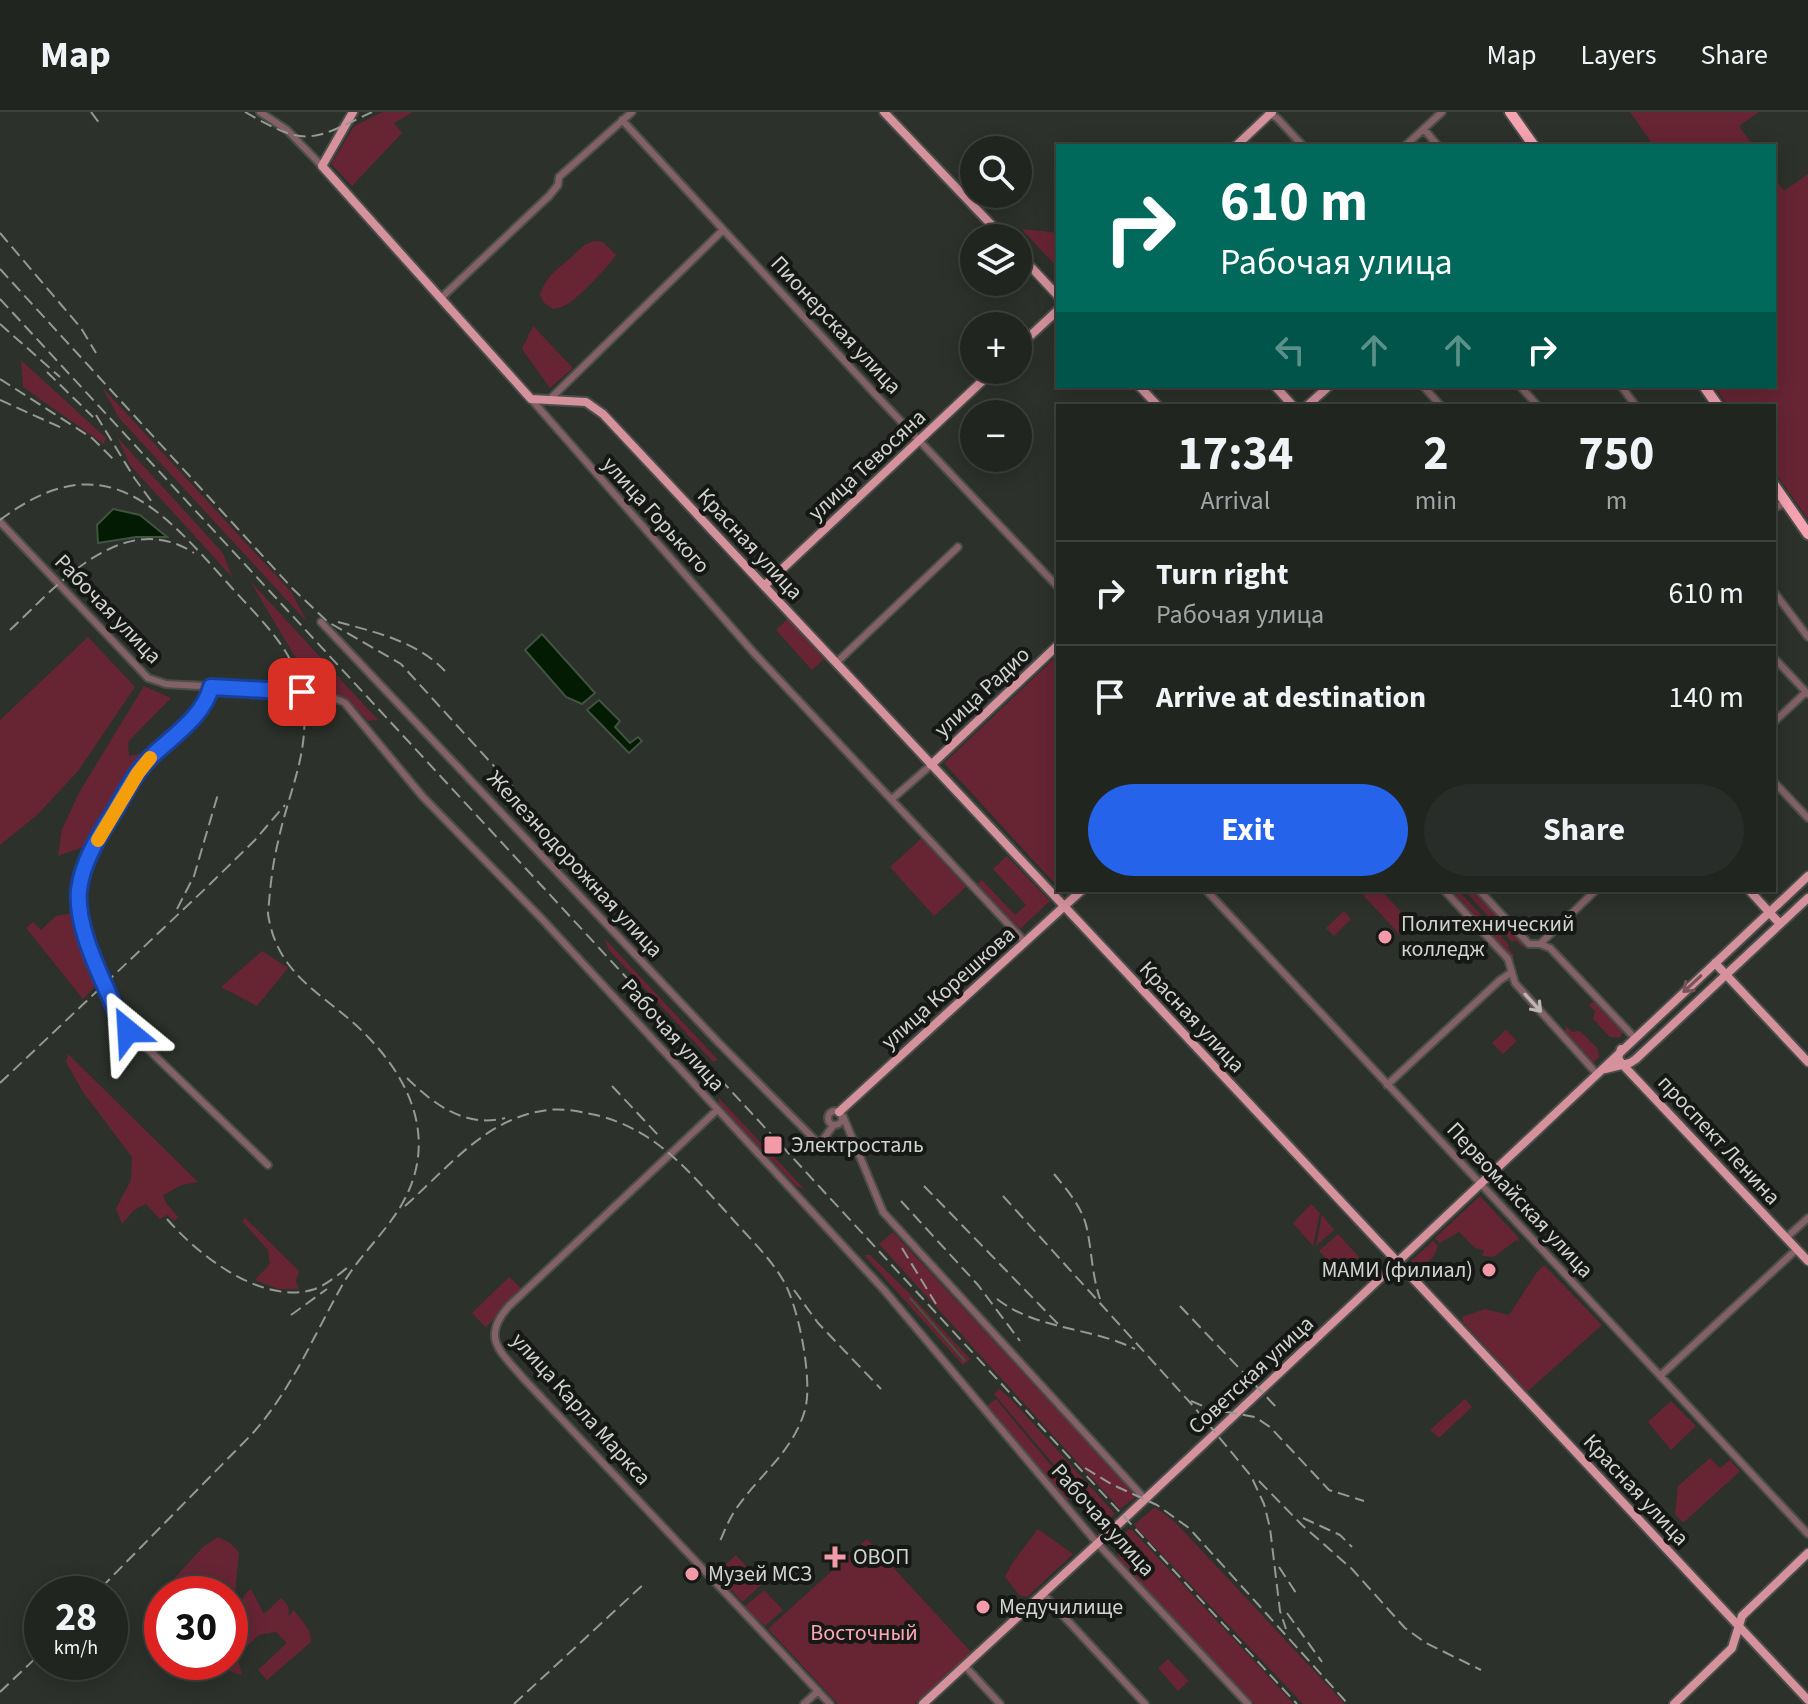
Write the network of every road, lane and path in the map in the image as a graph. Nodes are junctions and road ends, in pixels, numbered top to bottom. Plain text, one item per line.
1 (260, 112) edge
2 (353, 112) edge
3 (632, 112) edge
4 (884, 112) edge
5 (1442, 112) edge
6 (1510, 112) edge
7 (1271, 114) edge
8 (622, 120) junction
9 (1424, 129) junction
10 (1238, 144) edge
11 (1301, 144) edge
12 (1407, 144) edge
13 (1436, 144) edge
14 (1533, 144) edge
15 (322, 166) junction
16 (991, 224) edge
17 (723, 230) junction
18 (1032, 268) edge
19 (1056, 294) edge
20 (441, 298) junction
21 (1056, 312) edge
22 (1032, 334) edge
23 (979, 384) edge
24 (1141, 388) edge
25 (1277, 388) edge
26 (1327, 388) edge
27 (1426, 388) edge
28 (1522, 388) edge
29 (531, 399) junction
30 (548, 401) junction
31 (1156, 404) edge
32 (1291, 404) edge
33 (1309, 404) edge
34 (1439, 404) edge
35 (1536, 404) edge
36 (918, 440) junction
37 (1776, 488) edge
38 (1786, 503) junction
39 (1776, 507) edge
40 (0, 522) edge
41 (1808, 534) edge
42 (958, 547) dead end
43 (1056, 585) edge
44 (764, 586) junction
45 (1776, 595) edge
46 (321, 622) dead end
47 (1808, 637) edge
48 (1056, 647) edge
49 (1776, 660) edge
50 (836, 664) junction
51 (211, 687) junction
52 (1807, 693) edge
53 (1776, 720) edge
54 (931, 765) junction
55 (1776, 784) edge
56 (892, 799) junction
57 (1808, 818) edge
58 (1808, 876) edge
59 (1080, 892) edge
60 (1208, 892) edge
61 (1446, 892) edge
62 (1481, 892) edge
63 (1594, 892) edge
64 (1751, 892) edge
65 (1808, 898) edge
66 (1064, 907) junction
67 (1769, 912) junction
68 (1780, 924) junction
69 (1025, 942) junction
70 (1540, 944) junction
71 (1715, 963) junction
72 (1512, 972) junction
73 (1726, 975) junction
74 (1628, 1043) junction
75 (1638, 1054) junction
76 (1807, 1060) edge
77 (1622, 1064) junction
78 (1599, 1073) junction
79 (1637, 1079) junction
80 (1387, 1085) junction
81 (717, 1110) junction
82 (841, 1114) junction
83 (834, 1126) junction
84 (854, 1142) junction
85 (268, 1165) dead end
86 (1480, 1184) junction
87 (1808, 1218) edge
88 (1786, 1238) junction
89 (1797, 1249) junction
90 (1808, 1261) edge
91 (1398, 1262) junction
92 (1660, 1376) junction
93 (1145, 1499) junction
94 (1808, 1534) edge
95 (1097, 1543) junction
96 (1808, 1553) edge
97 (1042, 1593) junction
98 (1739, 1625) junction
99 (1753, 1640) junction
100 (1732, 1648) junction
101 (964, 1665) junction
102 (818, 1691) junction
103 (1808, 1700) edge
104 (804, 1704) edge
105 (830, 1704) edge
106 (923, 1704) edge
107 (1000, 1704) edge
108 (1145, 1704) edge
109 (1248, 1704) edge
110 (1674, 1704) edge

1 - 15 street, улица Горького
2 - 15 main road
3 - 8 street
4 - 16 main road
5 - 9 street
6 - 14 highway
7 - 10 main road
7 - 11 street
8 - 17 street, Пионерская улица
8 - 20 street
9 - 12 street
9 - 13 street
15 - 20 main road, улица Горького
17 - 30 street
17 - 36 street, Пионерская улица
18 - 19 main road
20 - 29 main road, улица Горького
21 - 22 main road
23 - 36 main road, улица Тевосяна
24 - 31 main road
25 - 32 main road
26 - 33 main road
27 - 34 street
28 - 35 street
29 - 30 main road, Красная улица
29 - 56 street, улица Горького
30 - 44 main road, Красная улица
36 - 43 street, Пионерская улица
36 - 44 main road, улица Тевосяна
37 - 38 highway
38 - 39 street
38 - 41 highway
40 - 51 street, Рабочая улица
42 - 50 street
44 - 50 main road, Красная улица
45 - 47 street
46 - 83 street, Железнодорожная улица
48 - 54 main road, улица Радио
49 - 52 street
50 - 54 main road, Красная улица
51 - 81 street, Рабочая улица
51 - 85 street
52 - 53 street
54 - 56 street
54 - 66 main road, Красная улица
55 - 57 street
56 - 69 street, улица Горького
58 - 67 main road, Советская улица
59 - 66 main road, улица Корешкова
60 - 80 street, Первомайская улица
61 - 72 street
62 - 70 street
63 - 70 street
64 - 67 main road
65 - 68 main road
66 - 69 main road, улица Корешкова
66 - 91 main road, Красная улица
67 - 68 main road
67 - 71 main road, Советская улица
68 - 73 main road
69 - 82 main road, улица Корешкова
70 - 74 street
71 - 73 main road
71 -> 74 main road, Советская улица
72 -> 78 street
72 - 80 street
73 - 75 main road
73 - 76 main road
74 - 75 main road
74 - 77 main road
74 - 78 main road, Советская улица
75 - 77 main road, Советская улица
75 - 79 main road, проспект Ленина
77 - 78 main road, Советская улица
77 - 79 main road, проспект Ленина
78 - 86 main road, Советская улица
79 - 88 main road, проспект Ленина
80 - 86 street, Первомайская улица
81 - 95 street, Рабочая улица
81 - 102 street, улица Карла Маркса
82 - 83 street
82 - 83 street
82 - 84 street
83 - 84 street
84 - 93 street
86 - 91 main road, Советская улица
86 - 92 street, Первомайская улица
87 - 88 street
88 - 89 main road, проспект Ленина
89 - 90 main road, проспект Ленина
89 - 92 street
91 - 93 main road, Советская улица
91 - 98 main road, Красная улица
92 - 94 street, Первомайская улица
93 - 95 main road, Советская улица
95 - 97 main road, Советская улица
95 - 109 street, Рабочая улица
96 - 98 main road
97 - 101 main road, Советская улица
97 - 108 street
98 - 99 main road, Красная улица
98 - 100 main road
99 - 100 main road
99 - 103 main road, Красная улица
100 - 110 main road
101 - 106 main road, Советская улица
101 - 107 street
102 - 104 street
102 - 105 street, улица Карла Маркса

